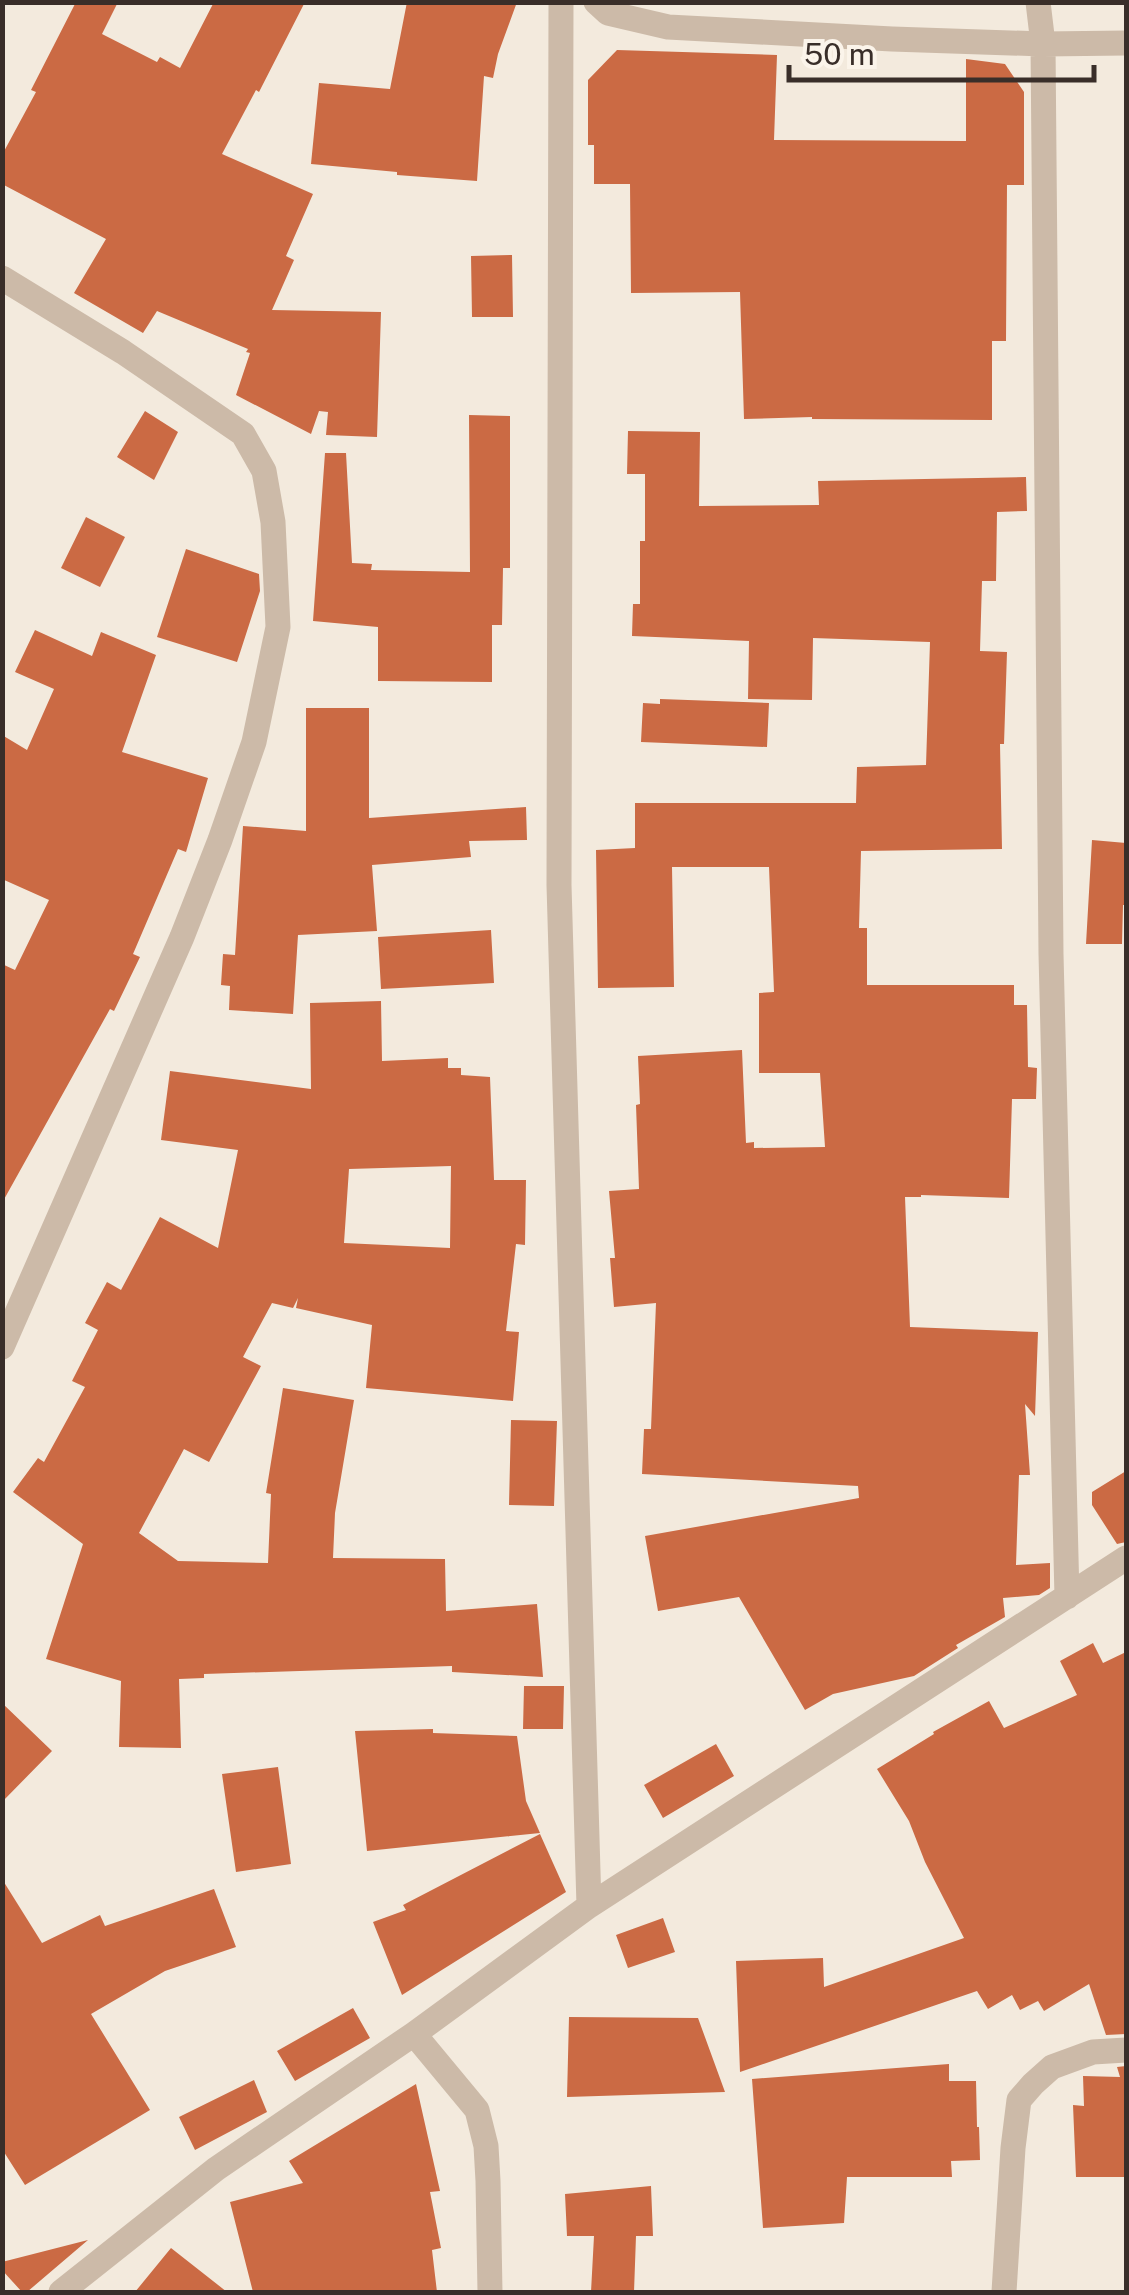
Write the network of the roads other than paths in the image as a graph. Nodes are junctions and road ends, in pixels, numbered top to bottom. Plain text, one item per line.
1 (561, 2) edge
2 (596, 2) edge
3 (1038, 2) edge
4 (1126, 43) edge
5 (1043, 44) junction
6 (2, 278) edge
7 (2, 1347) edge
8 (1126, 1558) edge
9 (1067, 1597) junction
10 (589, 1906) junction
11 (414, 2034) junction
12 (1126, 2050) edge
13 (61, 2292) edge
14 (490, 2292) edge
15 (1004, 2292) edge

1 - 10 street
2 - 5 street
3 - 5 street
4 - 5 street
5 - 9 street
6 - 7 street
8 - 9 street
9 - 10 street
10 - 11 street
11 - 13 street
11 - 14 street
12 - 15 street

